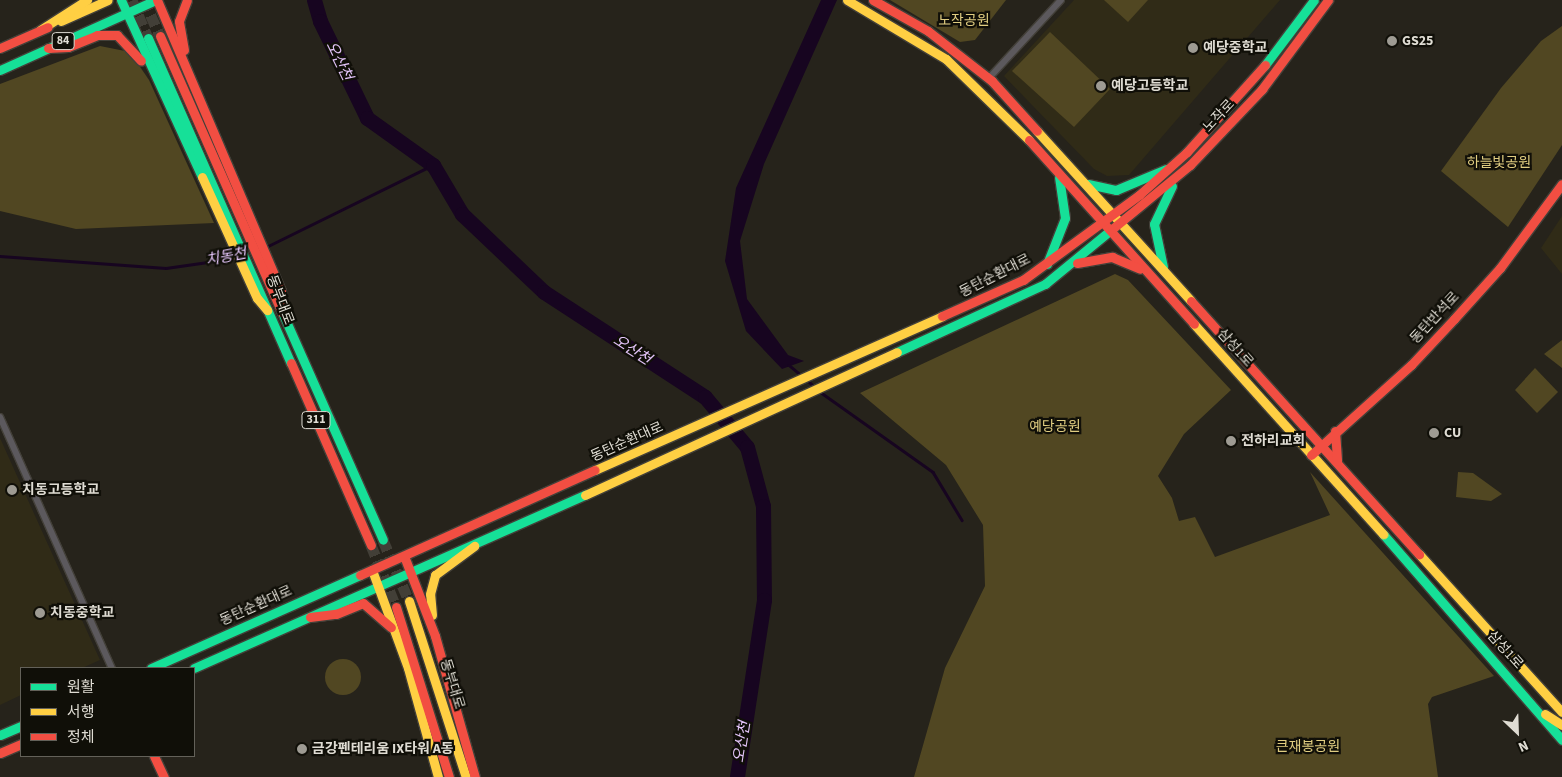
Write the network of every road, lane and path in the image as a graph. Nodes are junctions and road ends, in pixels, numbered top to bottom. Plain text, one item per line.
1 (87, 0) edge
2 (108, 0) edge
3 (121, 0) edge
4 (157, 0) edge
5 (187, 0) edge
6 (847, 0) edge
7 (873, 0) edge
8 (1061, 0) edge
9 (1328, 0) edge
10 (1311, 1) edge
11 (127, 13) junction
12 (40, 30) junction
13 (160, 36) tunnel mouth
14 (148, 38) tunnel mouth
15 (0, 48) edge
16 (48, 48) junction
17 (183, 59) junction
18 (0, 70) edge
19 (155, 74) junction
20 (989, 78) junction
21 (1169, 169) junction
22 (1057, 172) junction
23 (1076, 174) junction
24 (1177, 178) junction
25 (1562, 184) edge
26 (1149, 186) junction
27 (1157, 195) junction
28 (1113, 215) junction
29 (231, 220) junction
30 (1103, 223) junction
31 (1122, 225) junction
32 (1112, 233) junction
33 (1080, 240) junction
34 (1088, 252) junction
35 (1074, 264) junction
36 (1046, 266) junction
37 (1165, 272) junction
38 (1156, 280) junction
39 (268, 294) junction
40 (0, 417) edge
41 (1335, 431) junction
42 (1322, 444) junction
43 (1311, 454) junction
44 (1337, 461) junction
45 (383, 540) tunnel mouth
46 (371, 545) tunnel mouth
47 (474, 546) junction
48 (404, 556) junction
49 (372, 570) junction
50 (411, 573) junction
51 (379, 587) junction
52 (409, 601) tunnel mouth
53 (396, 606) tunnel mouth
54 (310, 617) junction
55 (394, 630) junction
56 (435, 636) junction
57 (112, 667) edge
58 (153, 667) edge
59 (195, 668) edge
60 (1562, 712) edge
61 (1542, 713) junction
62 (1562, 725) edge
63 (20, 726) edge
64 (0, 735) edge
65 (1562, 740) edge
66 (20, 744) edge
67 (0, 753) edge
68 (154, 757) edge
69 (164, 777) edge
70 (438, 777) edge
71 (449, 777) edge
72 (466, 777) edge
73 (475, 777) edge

1 - 12 main road
2 - 12 main road, 84
3 - 11 main road
4 - 11 main road, 84
4 - 17 main road
5 - 17 main road
6 - 22 main road, 삼성1로
7 - 20 main road, 삼성1로
8 - 20 street
9 - 24 main road, 노작로
10 - 21 main road, 노작로
11 - 16 main road, 84
11 - 19 main road
12 - 15 main road, 84
13 - 29 main road, 동부대로 / 311
14 - 29 main road, 동부대로 / 311
16 - 18 main road, 84
16 - 19 main road
17 - 39 main road
19 - 29 main road
20 - 23 main road, 삼성1로
21 - 23 main road
21 - 26 main road, 노작로
22 - 30 main road, 삼성1로
22 - 36 main road
23 - 28 main road, 삼성1로
24 - 27 main road, 노작로
24 - 37 main road
25 - 41 main road, 동탄반석로
26 - 27 main road
26 - 28 main road, 노작로
27 - 31 main road, 노작로
28 - 30 main road, 노작로
28 - 31 main road, 삼성1로
29 - 39 main road, 동부대로 / 311
29 - 39 main road
30 - 32 main road, 삼성1로
30 - 33 main road, 동탄순환대로
31 - 32 main road, 노작로
31 - 37 main road, 삼성1로
32 - 34 main road
32 - 38 main road, 삼성1로
33 - 34 main road
33 - 36 main road, 동탄순환대로
34 - 35 main road
35 - 38 main road
35 - 47 main road
36 - 48 main road, 동탄순환대로
37 - 42 main road, 삼성1로
38 - 43 main road, 삼성1로
39 - 45 main road, 동부대로 / 311
39 - 46 main road, 동부대로 / 311
40 - 57 street
41 - 42 main road, 동탄반석로
41 - 44 main road
42 - 43 main road, 동탄반석로
42 - 44 main road, 삼성1로
43 - 61 main road, 삼성1로
44 - 60 main road, 삼성1로
47 - 50 main road
47 - 56 main road
48 - 49 main road, 동탄순환대로
48 - 50 main road
49 - 51 main road
49 - 58 main road, 동탄순환대로
50 - 51 main road
50 - 56 main road
51 - 54 main road
51 - 55 main road
52 - 72 main road, 동부대로
53 - 71 main road, 동부대로
54 - 55 main road
54 - 59 main road
55 - 70 main road
56 - 73 main road
61 - 62 main road
61 - 65 main road, 삼성1로
63 - 64 main road
66 - 67 main road
68 - 69 main road

